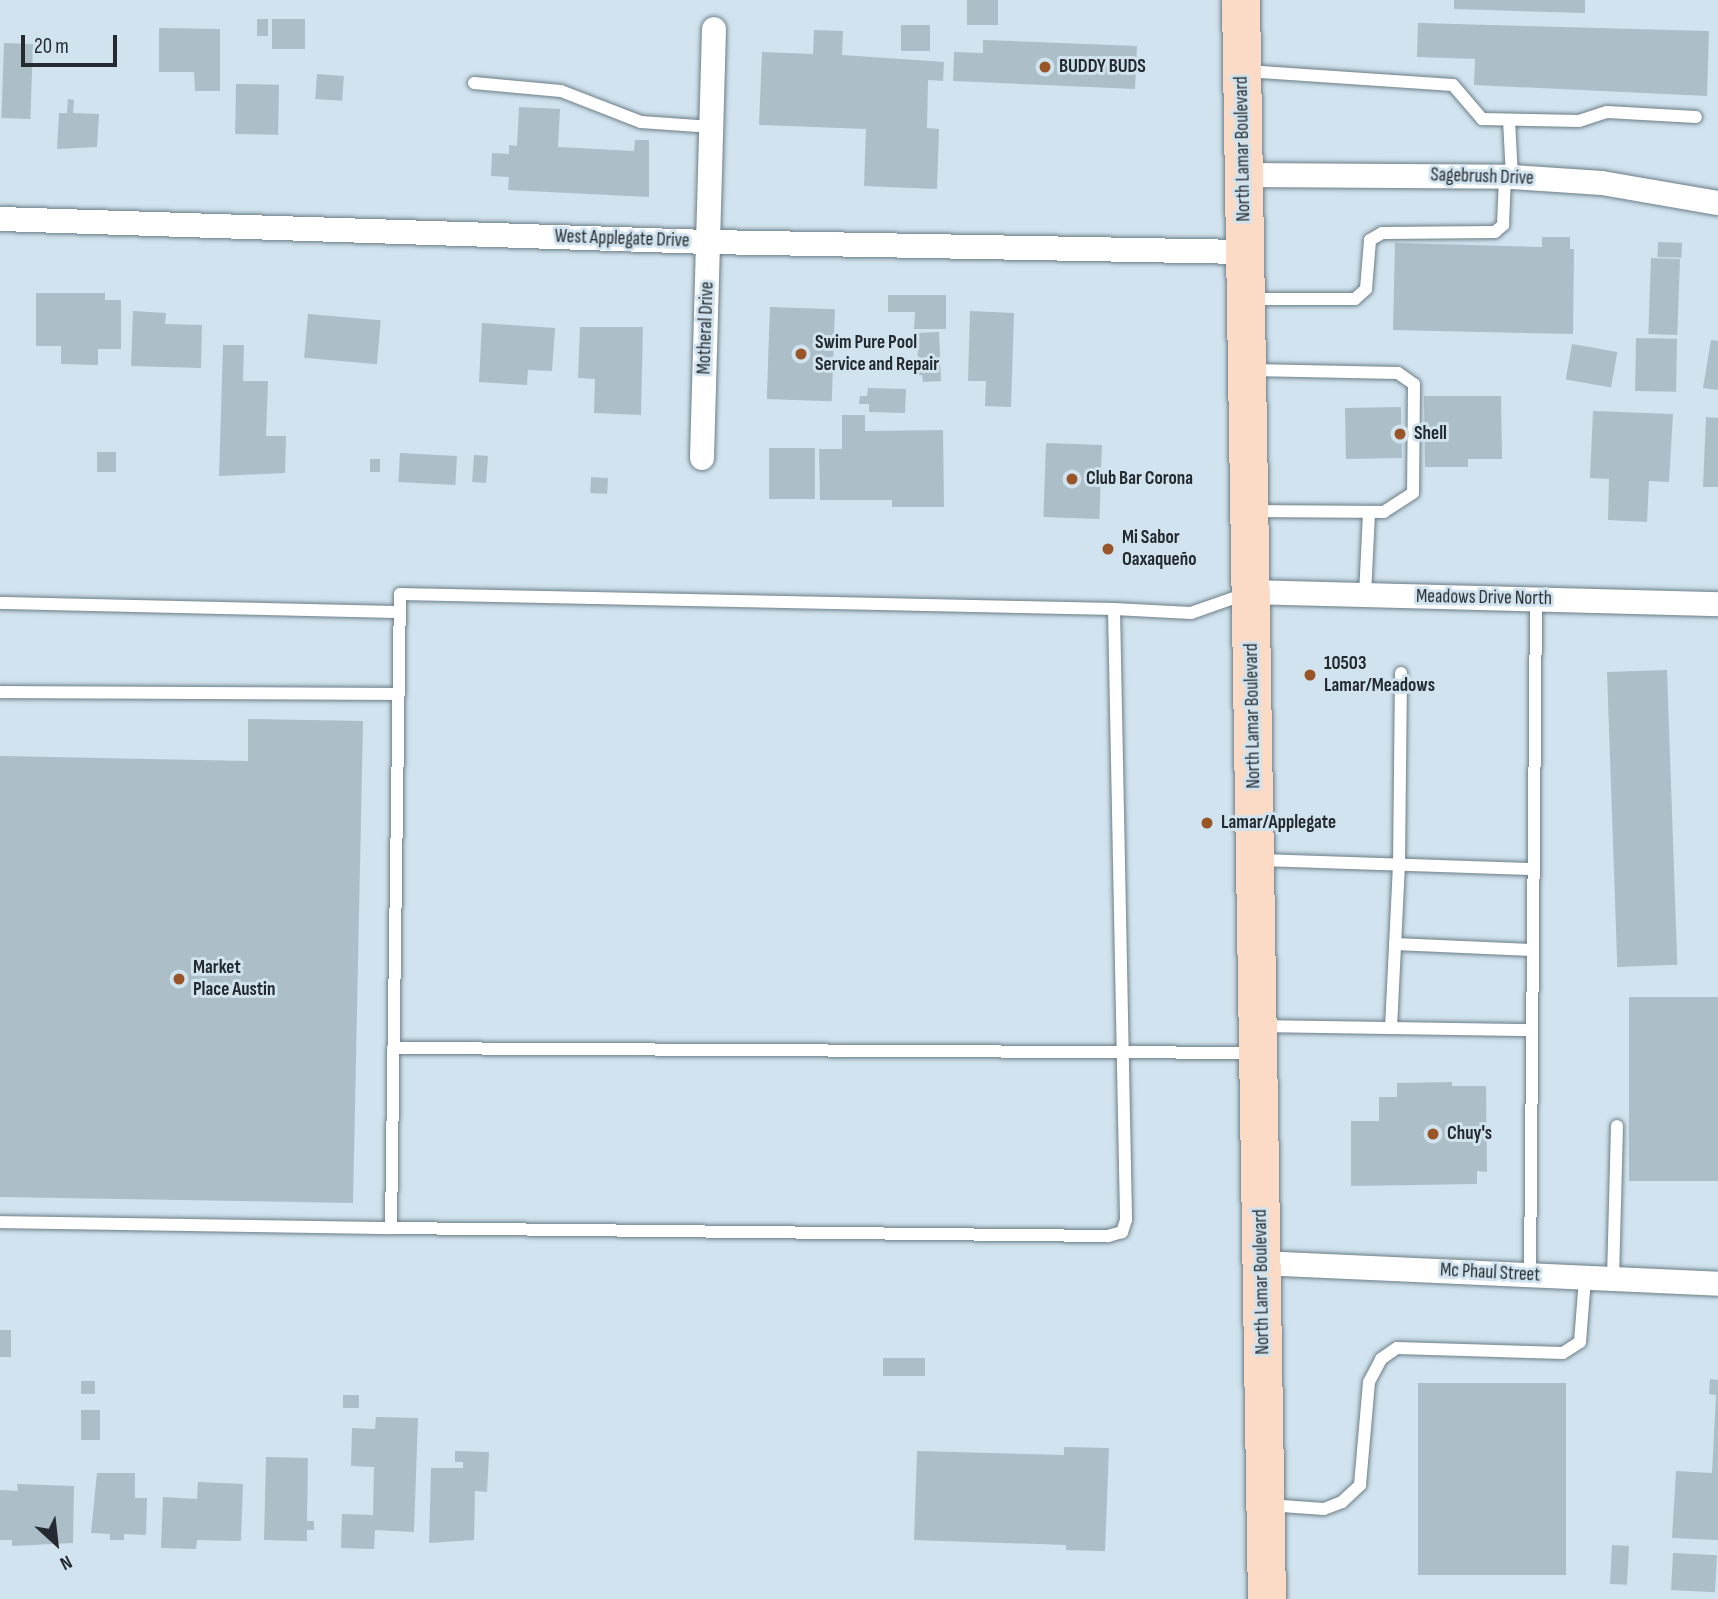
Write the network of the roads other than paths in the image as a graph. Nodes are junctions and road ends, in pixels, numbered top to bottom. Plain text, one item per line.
1 (1241, 0) edge
2 (715, 29) dead end
3 (1242, 71) junction
4 (474, 83) dead end
5 (1696, 117) dead end
6 (1509, 120) junction
7 (712, 127) junction
8 (1244, 175) junction
9 (1509, 177) junction
10 (1718, 203) edge
11 (0, 219) edge
12 (709, 242) junction
13 (1245, 252) junction
14 (1246, 299) junction
15 (1247, 370) junction
16 (702, 458) dead end
17 (1249, 511) junction
18 (1369, 512) junction
19 (1250, 592) junction
20 (1365, 595) junction
21 (1536, 599) junction
22 (0, 603) edge
23 (1718, 604) edge
24 (1114, 609) junction
25 (400, 612) junction
26 (1401, 673) dead end
27 (0, 692) edge
28 (399, 694) junction
29 (1255, 860) junction
30 (1399, 865) junction
31 (1531, 869) junction
32 (1395, 944) junction
33 (1531, 950) junction
34 (1391, 1028) junction
35 (1531, 1030) junction
36 (1258, 1040) junction
37 (393, 1048) junction
38 (1123, 1050) junction
39 (1617, 1126) dead end
40 (0, 1223) edge
41 (391, 1228) junction
42 (1261, 1263) junction
43 (1530, 1275) junction
44 (1585, 1278) junction
45 (1613, 1279) junction
46 (1718, 1284) edge
47 (1265, 1505) junction
48 (1267, 1599) edge

1 - 3 main road, North Lamar Boulevard
2 - 7 street, Motheral Drive
3 - 6 lane
3 - 8 main road, North Lamar Boulevard
4 - 7 lane
5 - 6 lane
6 - 9 lane
7 - 12 street, Motheral Drive
8 - 9 street, Sagebrush Drive
8 - 13 main road, North Lamar Boulevard
9 - 10 street, Sagebrush Drive
9 - 14 lane
11 - 12 street, West Applegate Drive
12 - 13 street, West Applegate Drive
12 - 16 street, Motheral Drive
13 - 14 main road, North Lamar Boulevard
14 - 15 main road, North Lamar Boulevard
15 - 17 main road, North Lamar Boulevard
15 - 18 lane
17 - 18 lane
17 - 19 main road, North Lamar Boulevard
18 - 20 lane
19 - 20 street, Meadows Drive North
19 - 24 lane
19 - 29 main road, North Lamar Boulevard
20 - 21 street, Meadows Drive North
21 - 23 street, Meadows Drive North
21 - 31 lane
22 - 25 lane
24 - 25 lane
24 - 38 lane
25 - 28 lane
26 - 30 lane
27 - 28 lane
28 - 37 lane
29 - 30 lane
29 - 36 main road, North Lamar Boulevard
30 - 31 lane
30 - 32 lane
31 - 33 lane
32 - 33 lane
32 - 34 lane
33 - 35 lane
34 - 35 lane
34 - 36 lane
35 - 43 lane
36 - 38 lane
36 - 42 main road, North Lamar Boulevard
37 - 38 lane
37 - 41 lane
38 - 41 lane
39 - 45 lane
40 - 41 lane
42 - 43 street, Mc Phaul Street
42 - 47 main road, North Lamar Boulevard
43 - 44 street, Mc Phaul Street
44 - 45 street, Mc Phaul Street
44 - 47 lane
45 - 46 street, Mc Phaul Street
47 - 48 main road, North Lamar Boulevard

